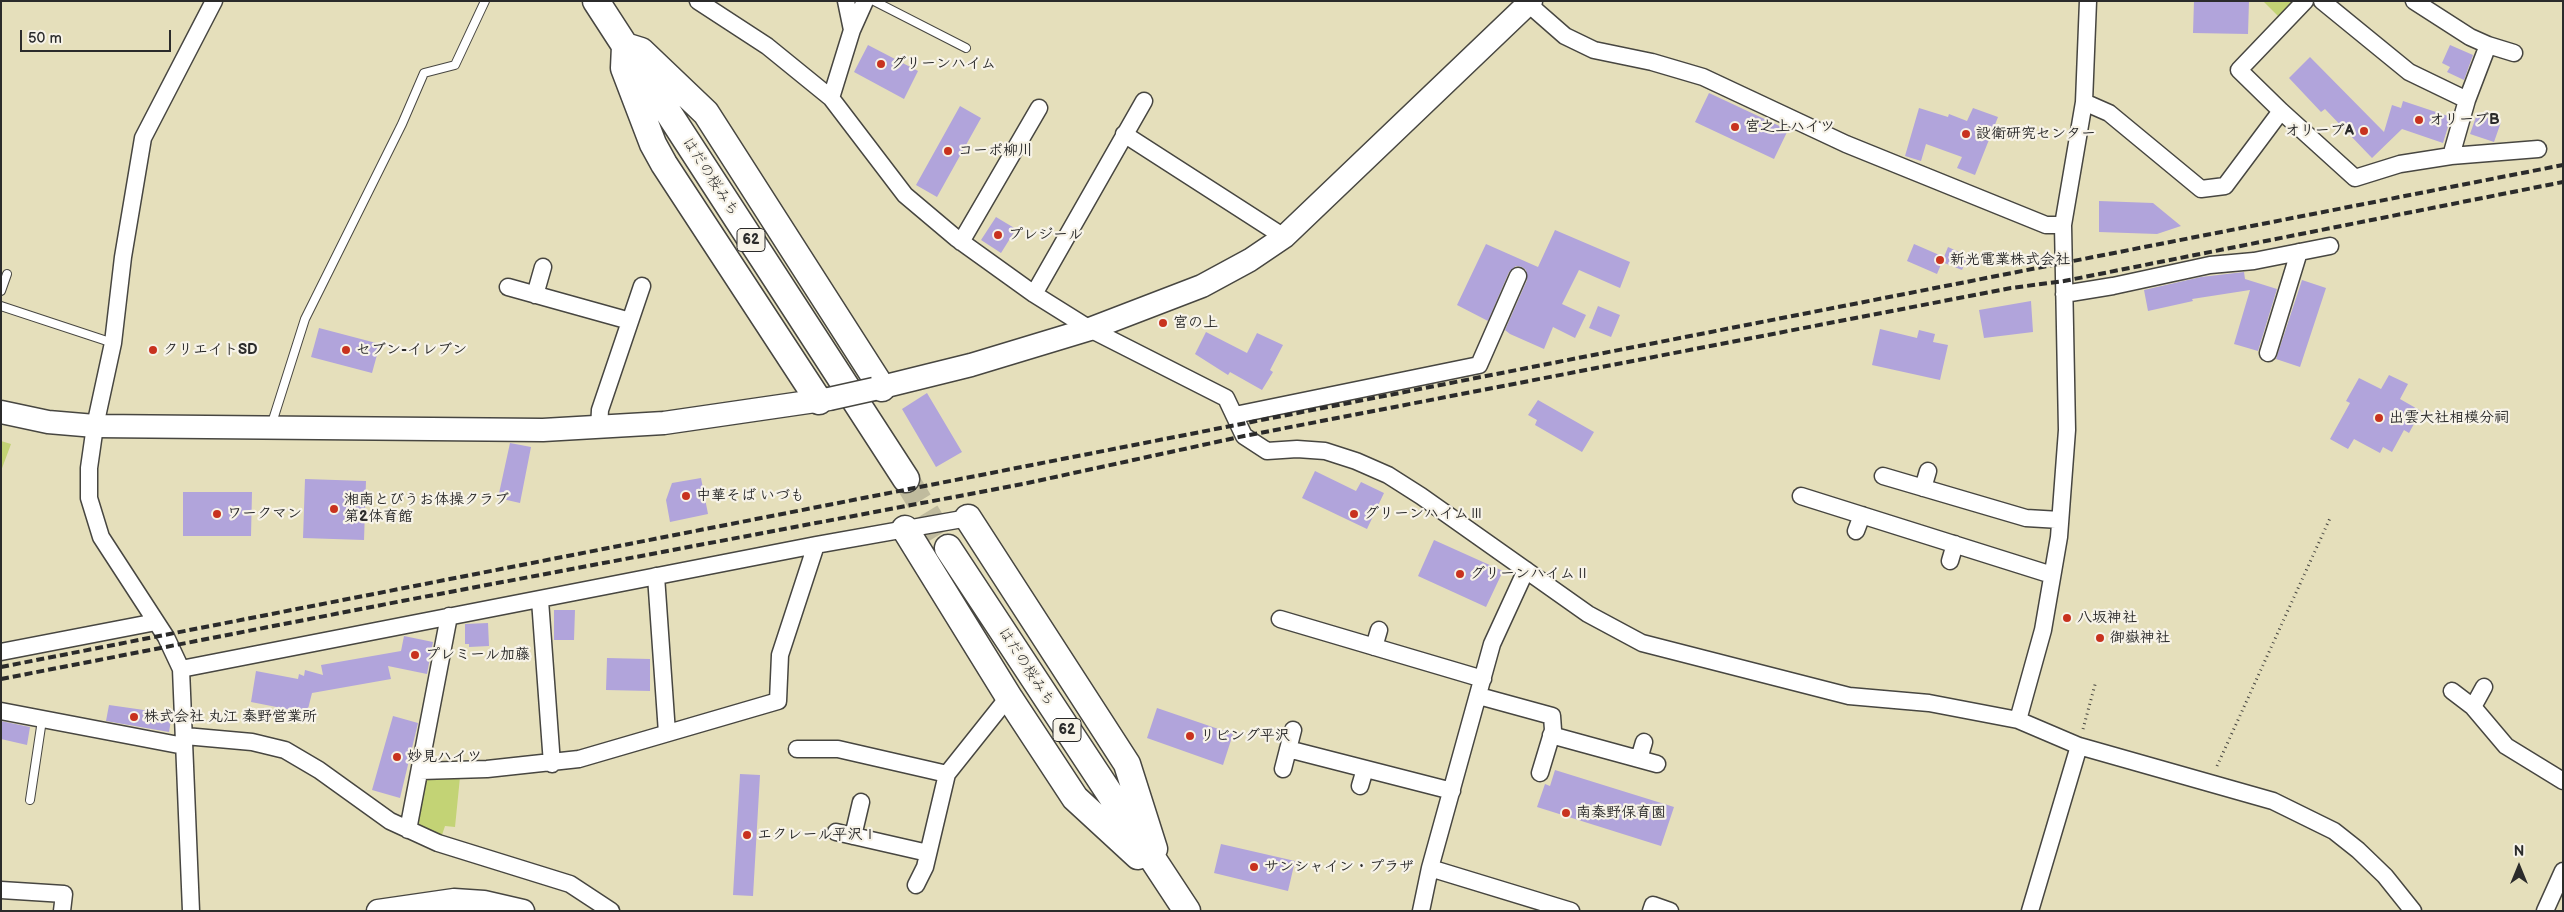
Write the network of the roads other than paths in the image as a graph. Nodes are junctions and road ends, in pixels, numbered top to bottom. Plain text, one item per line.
1 (214, 1) edge
2 (485, 1) edge
3 (596, 1) edge
4 (698, 1) edge
5 (846, 1) edge
6 (865, 1) edge
7 (874, 1) edge
8 (2305, 1) edge
9 (2322, 1) edge
10 (2414, 1) edge
11 (1528, 2) edge
12 (2093, 3) edge
13 (852, 30) junction
14 (2488, 45) junction
15 (625, 46) junction
16 (966, 48) dead end
17 (2514, 53) dead end
18 (831, 98) junction
19 (2467, 100) junction
20 (1144, 101) dead end
21 (2084, 102) junction
22 (1039, 108) dead end
23 (2280, 111) junction
24 (1124, 134) junction
25 (2538, 149) dead end
26 (2451, 156) junction
27 (2063, 225) junction
28 (1284, 238) junction
29 (961, 242) junction
30 (2330, 246) dead end
31 (2299, 252) junction
32 (544, 267) dead end
33 (7, 274) dead end
34 (1518, 276) dead end
35 (642, 286) dead end
36 (508, 288) dead end
37 (1, 291) edge
38 (1034, 294) junction
39 (2064, 294) junction
40 (536, 295) junction
41 (1, 306) edge
42 (630, 321) junction
43 (1090, 329) junction
44 (113, 343) junction
45 (2268, 353) dead end
46 (878, 388) junction
47 (824, 400) junction
48 (1, 412) edge
49 (1234, 415) junction
50 (95, 426) junction
51 (270, 428) junction
52 (599, 428) junction
53 (1928, 471) dead end
54 (1883, 476) dead end
55 (906, 479) tunnel mouth
56 (1923, 488) junction
57 (1801, 496) dead end
58 (1862, 515) junction
59 (968, 518) joint
60 (2060, 520) junction
61 (905, 529) junction
62 (1856, 532) dead end
63 (1955, 544) junction
64 (816, 545) junction
65 (948, 548) tunnel mouth
66 (1950, 561) dead end
67 (1526, 570) junction
68 (2052, 575) junction
69 (656, 576) junction
70 (540, 600) junction
71 (450, 616) junction
72 (1280, 619) dead end
73 (156, 622) junction
74 (1379, 630) dead end
75 (1374, 647) junction
76 (1, 652) edge
77 (181, 669) junction
78 (1483, 680) junction
79 (2484, 687) dead end
80 (2452, 691) dead end
81 (1479, 696) junction
82 (1010, 699) junction
83 (2473, 707) junction
84 (1, 711) edge
85 (42, 720) junction
86 (2018, 720) junction
87 (1293, 730) dead end
88 (667, 733) junction
89 (1552, 735) junction
90 (184, 741) junction
91 (1644, 742) dead end
92 (2079, 746) junction
93 (797, 749) dead end
94 (1288, 749) junction
95 (1640, 759) junction
96 (552, 764) junction
97 (1657, 764) dead end
98 (1283, 769) dead end
99 (1365, 769) junction
100 (420, 771) junction
101 (1540, 773) dead end
102 (947, 774) junction
103 (2563, 781) edge
104 (1360, 786) dead end
105 (1452, 791) junction
106 (30, 800) dead end
107 (861, 802) dead end
108 (408, 830) junction
109 (836, 832) dead end
110 (853, 836) junction
111 (928, 853) junction
112 (1430, 868) junction
113 (1159, 871) junction
114 (2563, 871) edge
115 (916, 884) dead end
116 (1, 890) edge
117 (426, 903) junction
118 (2404, 907) edge
119 (62, 911) edge
120 (192, 911) edge
121 (378, 911) edge
122 (459, 911) edge
123 (523, 911) edge
124 (611, 911) edge
125 (1187, 911) edge
126 (1421, 911) edge
127 (1571, 911) edge
128 (1651, 911) edge
129 (1670, 911) edge
130 (2030, 911) edge
131 (2545, 911) edge

1 - 44 street
2 - 51 lane
3 - 15 main road, はだの桜みち / 62
4 - 18 street
5 - 13 street
6 - 13 street
7 - 16 lane
8 - 23 street
9 - 19 street
10 - 14 street
11 - 27 street
11 - 28 street
12 - 21 street
13 - 18 street
14 - 17 street
14 - 19 street
15 - 46 main road
15 - 47 main road
15 - 55 main road, はだの桜みち / 62
18 - 29 street
19 - 26 street
20 - 24 street
21 - 23 street
21 - 27 street
22 - 29 street
23 - 26 street
24 - 28 street
24 - 38 street
25 - 26 street
27 - 39 street
28 - 43 street
29 - 38 street
30 - 31 street
31 - 39 street
31 - 45 street
32 - 40 street
33 - 37 lane
34 - 49 street
35 - 42 street
36 - 40 street
38 - 43 street
39 - 60 street
40 - 42 street
41 - 44 lane
42 - 52 street
43 - 46 street
43 - 49 street
44 - 50 street
46 - 47 street, bridge
47 - 52 street
48 - 50 street
49 - 67 street
50 - 51 street
50 - 73 street
51 - 52 street
53 - 56 street
54 - 56 street
56 - 60 street
57 - 58 street
58 - 62 street
58 - 63 street
59 - 61 street
59 - 113 main road
60 - 68 street
61 - 64 street
61 - 82 main road
63 - 66 street
63 - 68 street
64 - 69 street
64 - 88 street
65 - 113 main road, はだの桜みち / 62
67 - 78 street
67 - 86 street
68 - 86 street
69 - 70 street
69 - 88 street
70 - 71 street
70 - 96 street
71 - 77 street
71 - 100 street
72 - 75 street
73 - 76 street
73 - 77 street
74 - 75 street
75 - 78 street
77 - 90 street
78 - 81 street
79 - 83 street
80 - 83 street
81 - 89 street
81 - 105 street
82 - 102 street
82 - 113 main road
83 - 103 street
84 - 85 street
85 - 90 street
85 - 106 lane
86 - 92 street
87 - 94 street
88 - 96 street
89 - 95 street
89 - 101 street
90 - 108 street
90 - 120 street
91 - 95 street
92 - 118 street
92 - 130 street
93 - 102 street
94 - 98 street
94 - 99 street
95 - 97 street
96 - 100 street
99 - 104 street
99 - 105 street
100 - 108 street
102 - 111 street
105 - 112 street
107 - 110 street
108 - 124 street
109 - 110 street
110 - 111 street
111 - 115 street
112 - 126 street
112 - 127 street
113 - 125 main road, はだの桜みち / 62
114 - 131 street
116 - 119 street
117 - 121 street
117 - 122 street
117 - 123 street
128 - 129 street

